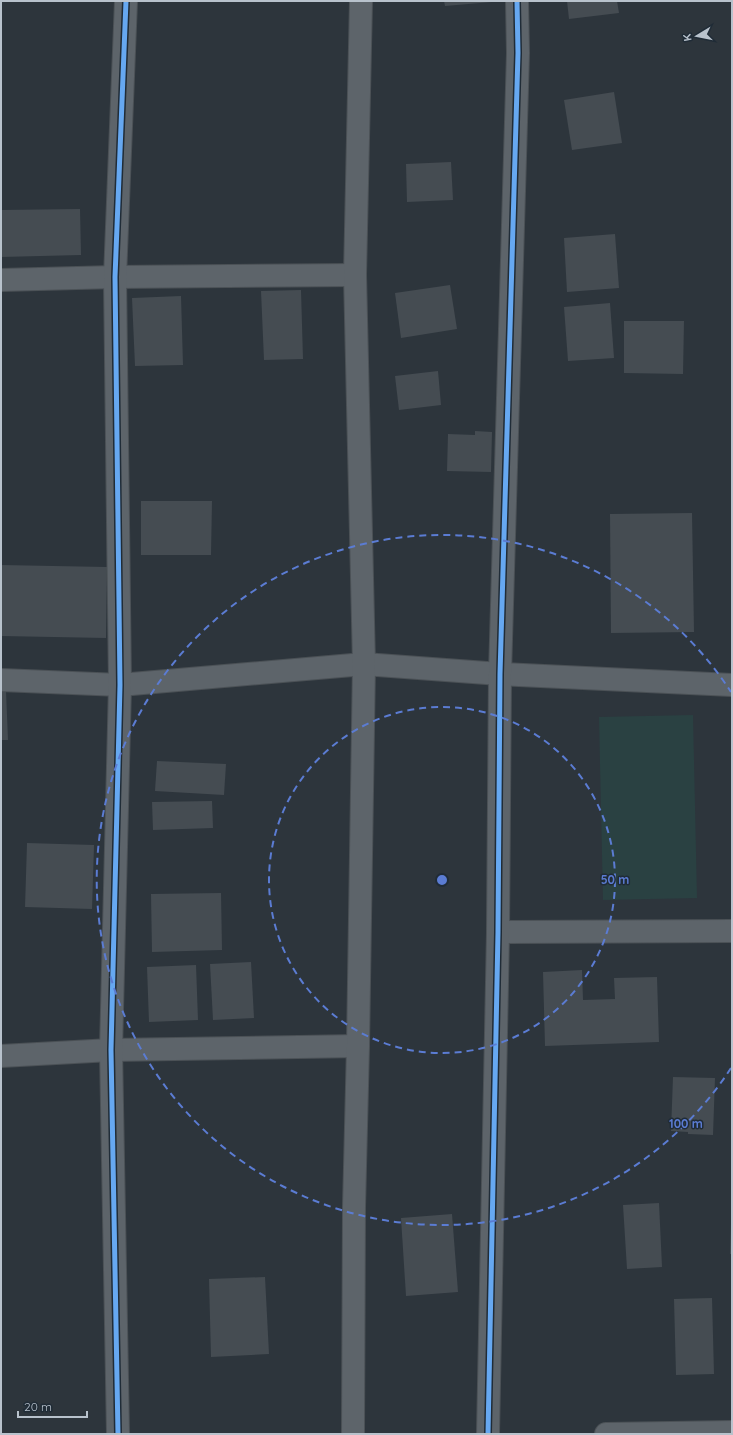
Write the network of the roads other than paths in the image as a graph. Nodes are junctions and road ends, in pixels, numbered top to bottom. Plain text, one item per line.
1 (126, 1) edge
2 (362, 1) edge
3 (517, 1) edge
4 (355, 275) junction
5 (115, 277) junction
6 (1, 280) edge
7 (364, 664) junction
8 (500, 674) junction
9 (1, 680) edge
10 (120, 685) junction
11 (732, 685) edge
12 (732, 931) edge
13 (498, 932) junction
14 (358, 1046) junction
15 (110, 1050) junction
16 (1, 1056) edge
17 (732, 1432) edge
18 (118, 1434) edge
19 (354, 1434) edge
20 (488, 1434) edge
21 (606, 1434) edge
22 (669, 1434) edge

1 - 5 street
2 - 4 street
3 - 8 street
4 - 5 street
4 - 7 street
5 - 6 street
5 - 10 street
7 - 8 street
7 - 10 street
7 - 14 street
8 - 11 street
8 - 13 street
9 - 10 street
10 - 15 street
12 - 13 street
13 - 20 street
14 - 15 street
14 - 19 street
15 - 16 street
15 - 18 street
17 - 22 street
21 - 22 street

